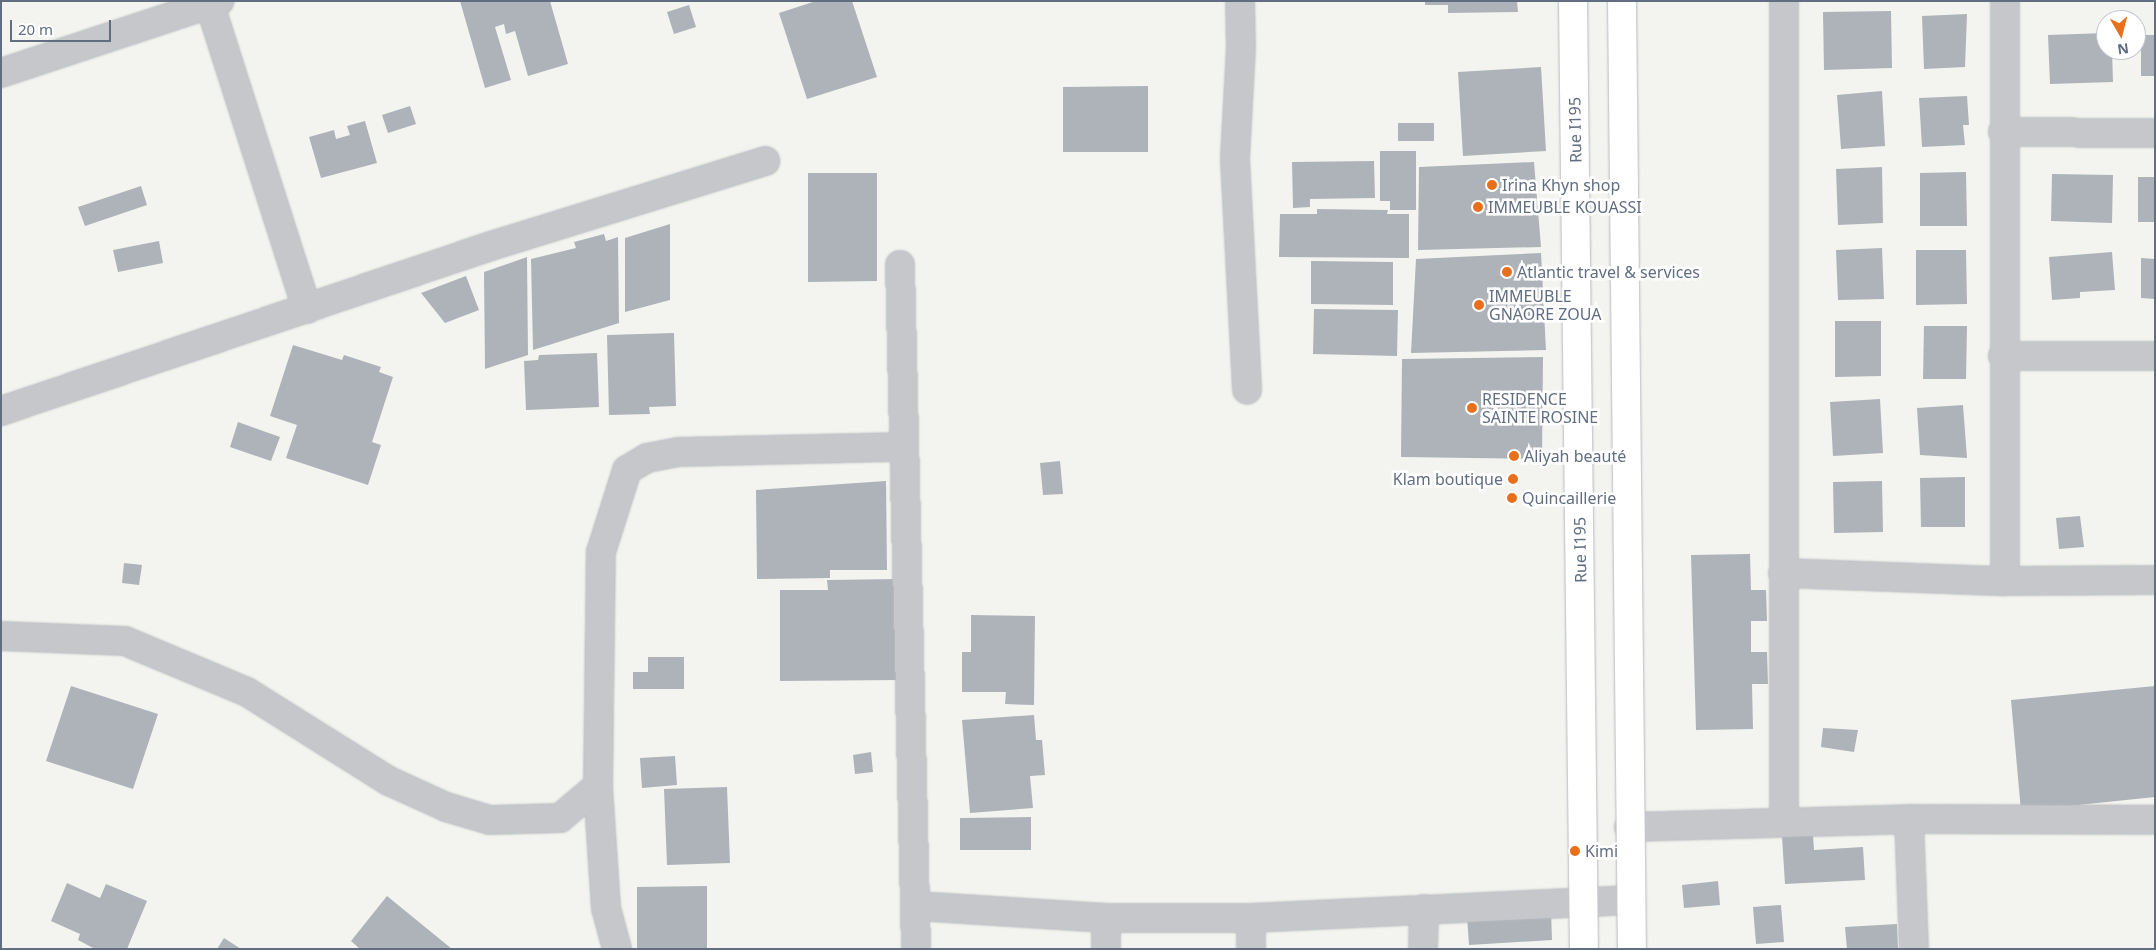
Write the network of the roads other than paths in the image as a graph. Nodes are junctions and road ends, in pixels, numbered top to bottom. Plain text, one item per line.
1 (1240, 1) edge
2 (1573, 1) edge
3 (1622, 1) edge
4 (1784, 1) edge
5 (2005, 1) edge
6 (215, 3) edge
7 (1, 73) edge
8 (2004, 132) junction
9 (2155, 133) edge
10 (765, 160) dead end
11 (900, 265) dead end
12 (308, 309) junction
13 (2003, 356) junction
14 (2155, 356) edge
15 (1247, 390) dead end
16 (1, 411) edge
17 (904, 447) junction
18 (1782, 573) junction
19 (2155, 580) edge
20 (2005, 581) junction
21 (1, 636) edge
22 (598, 786) junction
23 (1910, 818) junction
24 (2155, 820) edge
25 (1784, 821) junction
26 (1630, 828) junction
27 (1631, 900) junction
28 (1584, 902) junction
29 (916, 906) junction
30 (1424, 909) junction
31 (1106, 918) junction
32 (1252, 918) junction
33 (617, 949) edge
34 (916, 949) edge
35 (1106, 949) edge
36 (1251, 949) edge
37 (1423, 949) edge
38 (1584, 949) edge
39 (1632, 949) edge
40 (1914, 949) edge

1 - 15 street
2 - 28 main road, Rue I195
3 - 26 main road
4 - 18 street
5 - 8 street
6 - 7 street
6 - 12 street
8 - 9 street
8 - 13 street
10 - 12 street
11 - 17 street
12 - 16 street
13 - 14 street
13 - 20 street
17 - 22 street
17 - 29 street
18 - 20 street
18 - 25 street
19 - 20 street
21 - 22 street
22 - 33 street
23 - 24 street
23 - 25 street
23 - 40 street
25 - 26 street
26 - 27 main road
27 - 28 street
27 - 39 main road
28 - 30 street
28 - 38 main road, Rue I195
29 - 31 street
29 - 34 street
30 - 32 street
30 - 37 street
31 - 32 street
31 - 35 street
32 - 36 street

